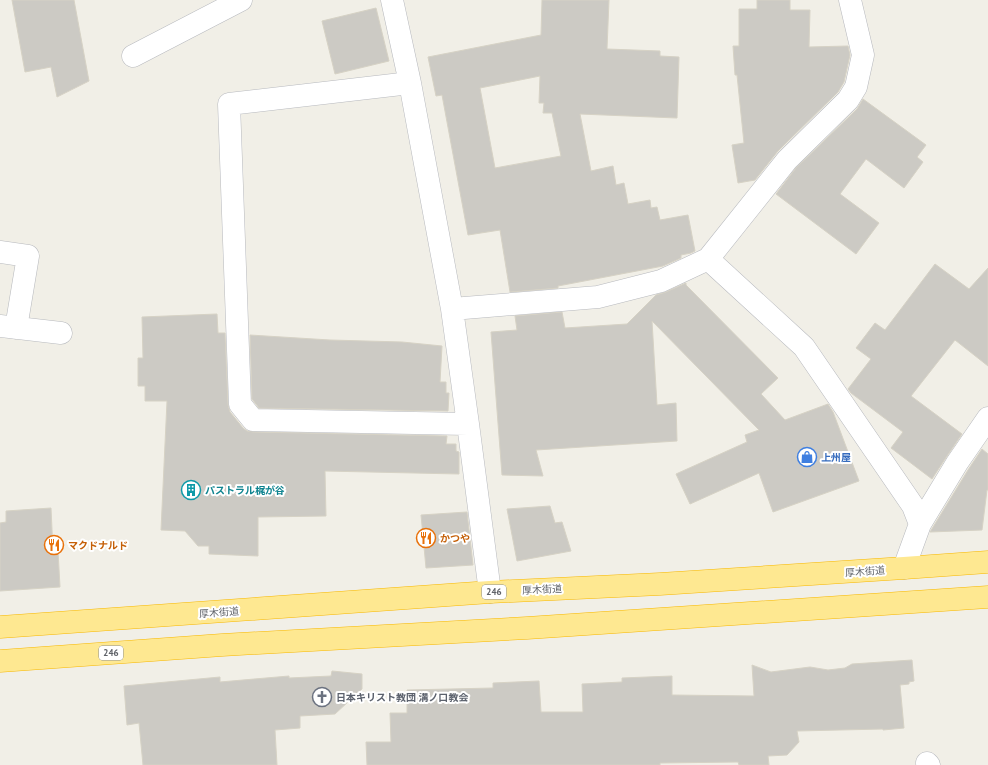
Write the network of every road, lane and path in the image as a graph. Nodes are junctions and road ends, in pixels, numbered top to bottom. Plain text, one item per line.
1 (241, 0) edge
2 (392, 0) edge
3 (850, 0) edge
4 (133, 56) dead end
5 (410, 83) junction
6 (0, 252) edge
7 (708, 259) junction
8 (452, 309) junction
9 (8, 327) edge
10 (61, 333) dead end
11 (988, 418) edge
12 (468, 424) junction
13 (920, 524) junction
14 (988, 562) edge
15 (904, 568) junction
16 (490, 592) junction
17 (988, 597) edge
18 (0, 627) edge
19 (0, 661) edge

1 - 4 street
2 - 5 street
3 - 7 street
5 - 8 street
5 - 12 street
6 - 9 street
7 - 8 street
7 - 13 street
8 - 12 street
9 - 10 street
11 - 13 street
12 - 16 street
13 - 15 street
14 - 15 highway, 厚木街道 / 246
15 - 16 highway, 厚木街道 / 246
16 - 18 highway, 厚木街道 / 246
17 - 19 highway, 246

